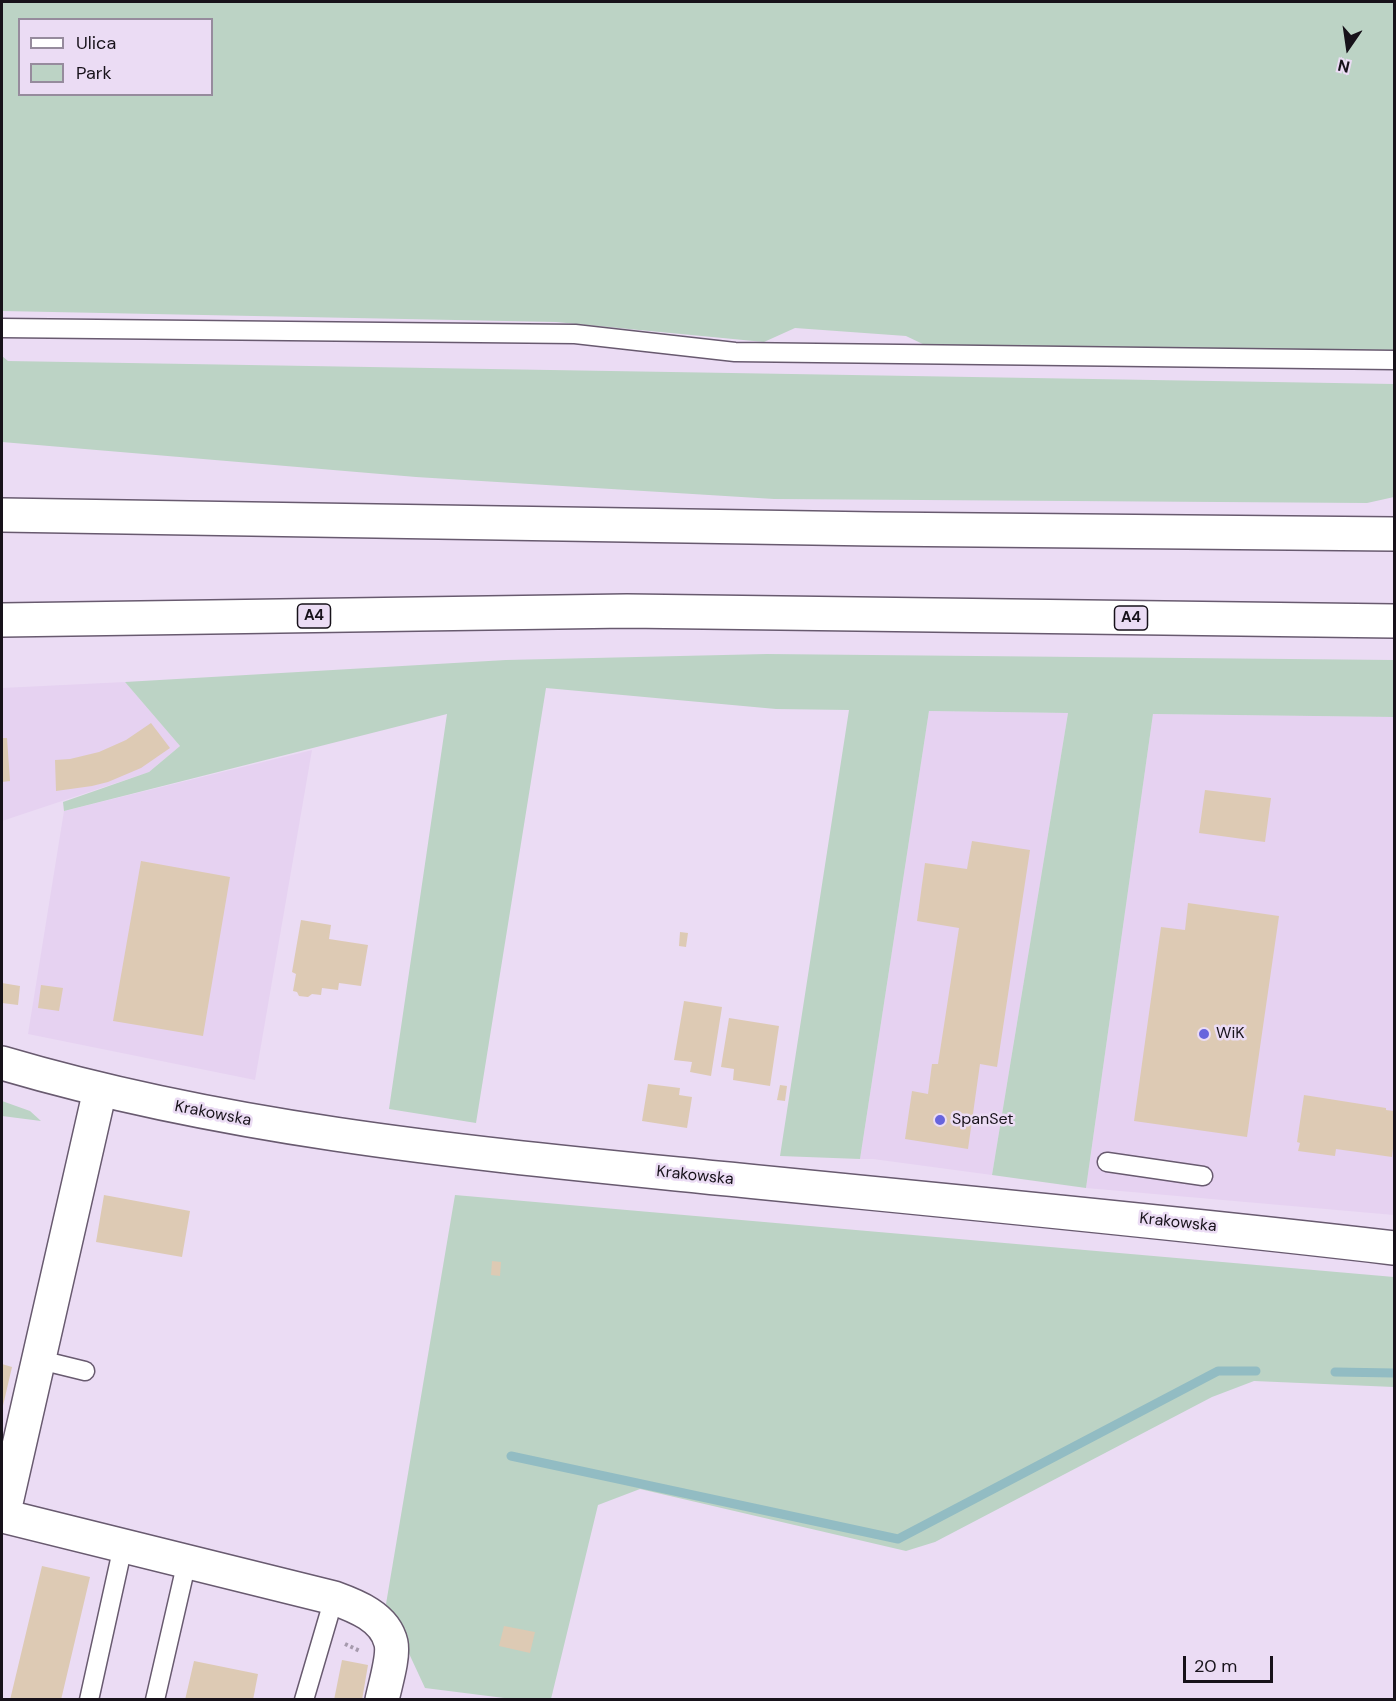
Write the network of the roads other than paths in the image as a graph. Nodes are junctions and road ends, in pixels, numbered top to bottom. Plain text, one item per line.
1 (2, 328) edge
2 (1395, 360) edge
3 (2, 515) edge
4 (1395, 534) edge
5 (2, 620) edge
6 (1395, 621) edge
7 (2, 1063) edge
8 (100, 1090) junction
9 (1107, 1162) dead end
10 (1203, 1176) dead end
11 (1395, 1248) edge
12 (40, 1360) junction
13 (85, 1371) dead end
14 (2, 1520) edge
15 (123, 1546) junction
16 (186, 1562) junction
17 (334, 1598) junction
18 (89, 1700) edge
19 (155, 1700) edge
20 (304, 1700) edge
21 (382, 1700) edge

1 - 2 lane
3 - 4 main road
5 - 6 main road, A4
7 - 8 main road, Krakowska
8 - 11 main road, Krakowska
8 - 12 main road
9 - 10 lane
12 - 13 lane
12 - 14 main road
14 - 15 main road
15 - 16 main road
15 - 18 lane
16 - 17 main road
16 - 19 lane
17 - 20 lane
17 - 21 main road

